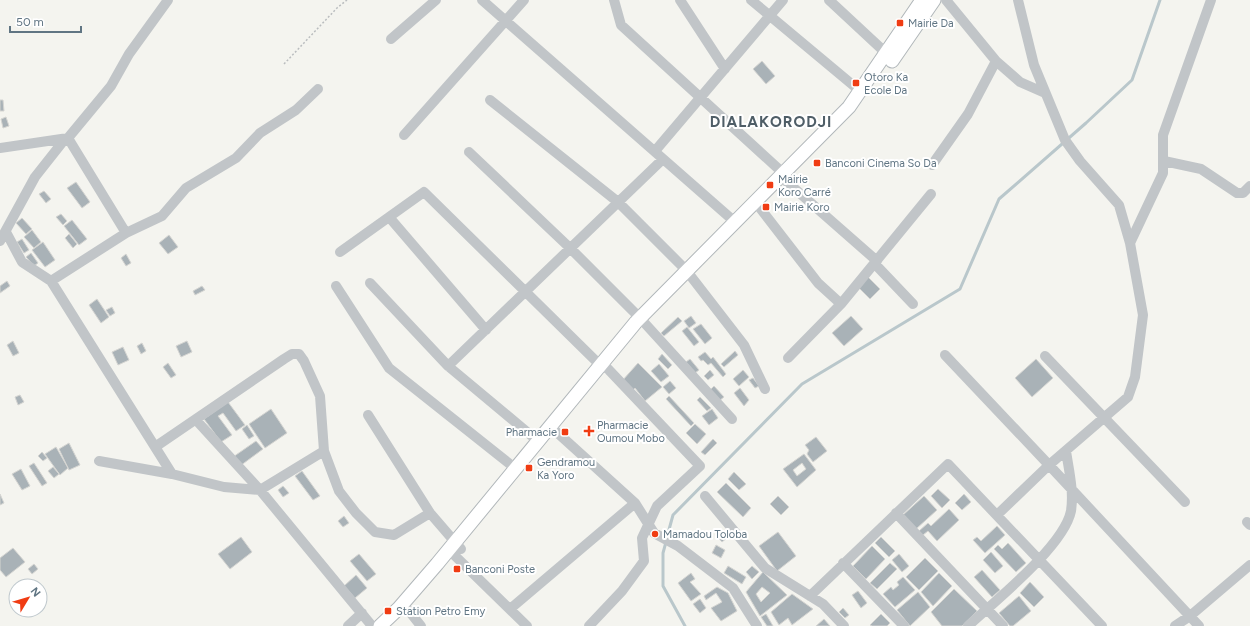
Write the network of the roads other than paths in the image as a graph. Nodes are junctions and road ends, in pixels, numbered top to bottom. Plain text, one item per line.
1 (168, 0) edge
2 (436, 0) edge
3 (482, 0) edge
4 (524, 0) edge
5 (614, 0) edge
6 (680, 0) edge
7 (751, 0) edge
8 (783, 0) edge
9 (829, 0) edge
10 (922, 0) edge
11 (934, 0) edge
12 (946, 0) edge
13 (1018, 0) edge
14 (1211, 0) edge
15 (770, 16) junction
16 (506, 21) junction
17 (391, 38) dead end
18 (887, 54) junction
19 (996, 61) junction
20 (725, 69) junction
21 (318, 89) dead end
22 (860, 91) junction
23 (1045, 93) junction
24 (700, 98) junction
25 (490, 100) dead end
26 (404, 135) dead end
27 (66, 138) junction
28 (0, 148) edge
29 (655, 151) junction
30 (469, 152) dead end
31 (663, 159) junction
32 (1164, 161) junction
33 (932, 165) dead end
34 (785, 177) junction
35 (1250, 186) edge
36 (931, 194) dead end
37 (618, 202) junction
38 (760, 208) junction
39 (389, 217) junction
40 (735, 222) junction
41 (126, 233) junction
42 (3, 237) edge
43 (1130, 243) junction
44 (570, 248) junction
45 (340, 252) dead end
46 (875, 262) junction
47 (688, 274) junction
48 (51, 281) junction
49 (370, 283) dead end
50 (336, 286) dead end
51 (525, 292) junction
52 (841, 304) junction
53 (912, 304) dead end
54 (643, 321) junction
55 (486, 330) junction
56 (945, 355) dead end
57 (1045, 356) dead end
58 (788, 358) dead end
59 (448, 366) junction
60 (604, 367) junction
61 (764, 389) dead end
62 (368, 415) dead end
63 (1104, 418) junction
64 (732, 419) dead end
65 (196, 420) junction
66 (554, 430) junction
67 (539, 442) junction
68 (155, 447) junction
69 (324, 451) junction
70 (1066, 451) junction
71 (99, 461) dead end
72 (1049, 465) junction
73 (516, 469) junction
74 (172, 474) junction
75 (260, 490) junction
76 (1072, 490) junction
77 (705, 496) dead end
78 (1185, 502) dead end
79 (635, 503) junction
80 (430, 513) junction
81 (896, 513) junction
82 (997, 515) junction
83 (651, 529) junction
84 (455, 549) junction
85 (1039, 560) junction
86 (843, 563) junction
87 (1250, 565) edge
88 (810, 596) junction
89 (510, 609) junction
90 (987, 609) junction
91 (409, 611) junction
92 (362, 613) junction
93 (1190, 616) junction
94 (348, 626) edge
95 (372, 626) edge
96 (380, 626) edge
97 (392, 626) edge
98 (420, 626) edge
99 (527, 626) edge
100 (589, 626) edge
101 (756, 626) edge
102 (844, 626) edge
103 (904, 626) edge
104 (968, 626) edge
105 (1003, 626) edge
106 (1102, 626) edge
107 (1174, 626) edge
108 (1198, 626) edge

1 - 27 street
2 - 17 street
3 - 16 street
4 - 16 street
5 - 24 street
6 - 20 street
7 - 15 street
8 - 15 street
9 - 18 street
10 - 18 main road
11 - 34 main road
12 - 19 street
13 - 23 street
14 - 32 street
15 - 20 street
15 - 22 street
16 - 26 street
16 - 29 street
18 - 22 main road
19 - 23 street
19 - 33 street
20 - 24 street
21 - 41 street
22 - 34 main road
23 - 43 street
24 - 29 street
24 - 34 street
25 - 37 street
27 - 28 street
27 - 41 street
27 - 42 street
29 - 31 street
30 - 44 street
31 - 37 street
31 - 40 street
32 - 35 street
32 - 43 street
34 - 38 main road
34 - 40 main road
34 - 46 street
36 - 46 street
37 - 44 street
37 - 47 street
38 - 47 main road
38 - 52 street
39 - 45 street
39 - 51 street
39 - 55 street
40 - 47 main road
41 - 48 street
42 - 48 street
43 - 63 street
44 - 51 street
44 - 54 street
46 - 52 street
46 - 53 street
47 - 54 main road
47 - 61 street
48 - 68 street
49 - 59 street
50 - 73 street
51 - 55 street
51 - 60 street
52 - 58 street
54 - 60 main road
54 - 64 street
55 - 59 street
56 - 72 street
57 - 63 street
59 - 67 street
60 - 66 main road
60 - 83 street
62 - 80 street
63 - 70 street
63 - 78 street
65 - 68 street
65 - 69 street
65 - 75 street
66 - 67 main road
66 - 79 street
66 - 84 main road
67 - 73 main road
68 - 74 street
69 - 75 street
69 - 80 street
70 - 72 street
70 - 76 street
71 - 74 street
72 - 76 street
72 - 82 street
73 - 84 main road
74 - 75 street
75 - 92 street
76 - 85 street
76 - 93 street
77 - 88 street
79 - 83 street
79 - 89 street
80 - 84 street
81 - 82 street
81 - 86 street
81 - 90 street
82 - 85 street
83 - 100 street
83 - 101 street
84 - 89 street
84 - 91 main road
84 - 96 main road
85 - 90 street
85 - 106 street
86 - 88 street
86 - 103 street
87 - 93 street
88 - 102 street
89 - 99 street
90 - 104 street
90 - 105 street
91 - 97 main road
91 - 98 street
92 - 94 street
92 - 95 street
93 - 107 street
93 - 108 street

